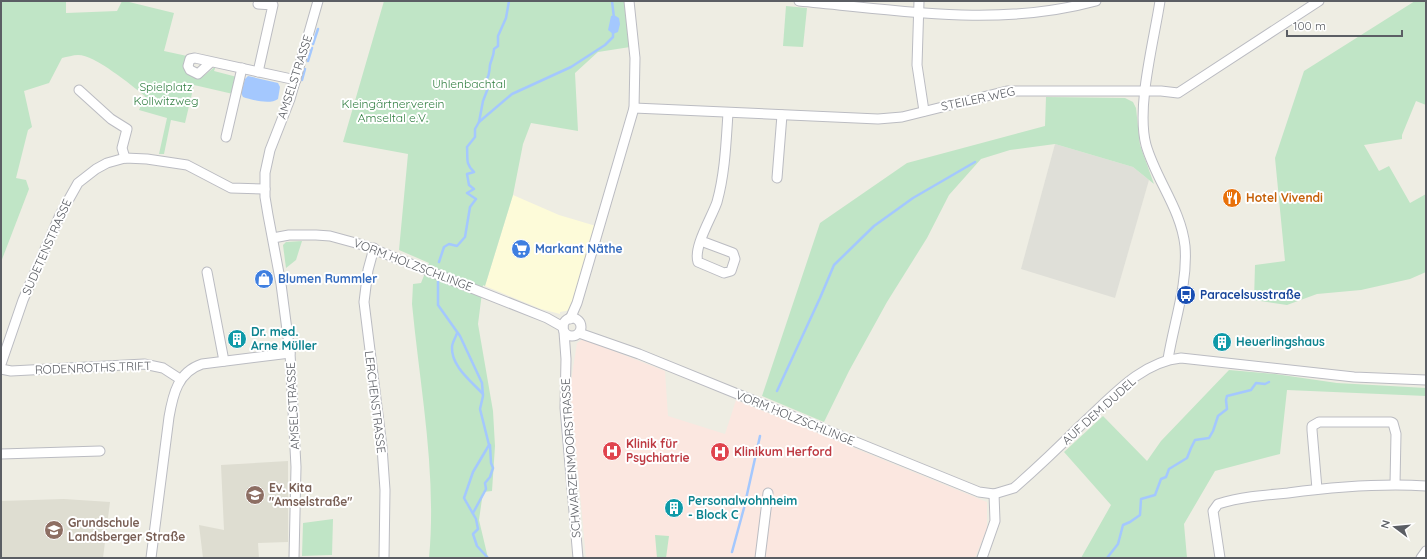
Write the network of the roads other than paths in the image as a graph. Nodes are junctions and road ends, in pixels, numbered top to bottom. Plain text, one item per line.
1 (318, 1) edge
2 (629, 1) edge
3 (799, 1) edge
4 (919, 1) edge
5 (1096, 1) edge
6 (1160, 1) edge
7 (1318, 1) edge
8 (818, 2) edge
9 (258, 4) dead end
10 (919, 13) junction
11 (210, 62) dead end
12 (242, 68) junction
13 (258, 72) junction
14 (296, 80) junction
15 (79, 90) dead end
16 (1145, 91) junction
17 (634, 108) junction
18 (924, 111) junction
19 (728, 113) junction
20 (782, 115) junction
21 (226, 137) dead end
22 (125, 158) junction
23 (776, 178) dead end
24 (265, 189) junction
25 (273, 238) junction
26 (701, 241) dead end
27 (374, 248) junction
28 (207, 272) dead end
29 (571, 326) junction
30 (290, 353) junction
31 (1168, 359) junction
32 (224, 361) junction
33 (1, 364) edge
34 (1, 369) edge
35 (180, 379) junction
36 (1426, 380) edge
37 (100, 451) dead end
38 (1, 454) edge
39 (1395, 484) junction
40 (1426, 486) edge
41 (1318, 489) junction
42 (768, 493) dead end
43 (994, 494) junction
44 (1426, 551) edge
45 (151, 558) edge
46 (294, 558) edge
47 (384, 558) edge
48 (578, 558) edge
49 (760, 558) edge
50 (982, 558) edge
51 (1220, 558) edge
52 (1421, 558) edge

1 - 14 street, AMSELSTRASSE
2 - 17 street, SCHWARZENMOORSTRASSE
3 - 8 street
4 - 10 street
5 - 10 street
6 - 16 street
7 - 16 street, STEILER WEG
8 - 10 street
9 - 13 street
10 - 18 street
11 - 12 street
12 - 13 street
12 - 21 street
13 - 14 street
14 - 24 street, AMSELSTRASSE
15 - 22 street
16 - 18 street, STEILER WEG
16 - 31 street
17 - 19 street, STEILER WEG
17 - 29 street, SCHWARZENMOORSTRASSE
18 - 20 street, STEILER WEG
19 - 20 street, STEILER WEG
19 - 26 street
20 - 23 street
22 - 24 street, SUDETENSTRASSE
22 - 33 street, SUDETENSTRASSE
24 - 25 street, AMSELSTRASSE
25 - 27 street, VORM HOLZSCHLINGE
25 - 30 street, AMSELSTRASSE
27 - 29 street, VORM HOLZSCHLINGE
27 - 47 street, LERCHENSTRASSE
28 - 32 street
29 - 43 street, VORM HOLZSCHLINGE
29 - 48 street, SCHWARZENMOORSTRASSE
30 - 32 street
30 - 46 street, AMSELSTRASSE
31 - 36 street, AUF DEM DUDEL
31 - 43 street, AUF DEM DUDEL
32 - 35 street
34 - 35 street, RODENROTHS TRIFT
35 - 45 street
37 - 38 street
39 - 40 street
39 - 41 street
39 - 41 street
41 - 51 street
42 - 49 street
43 - 50 street
44 - 52 street

